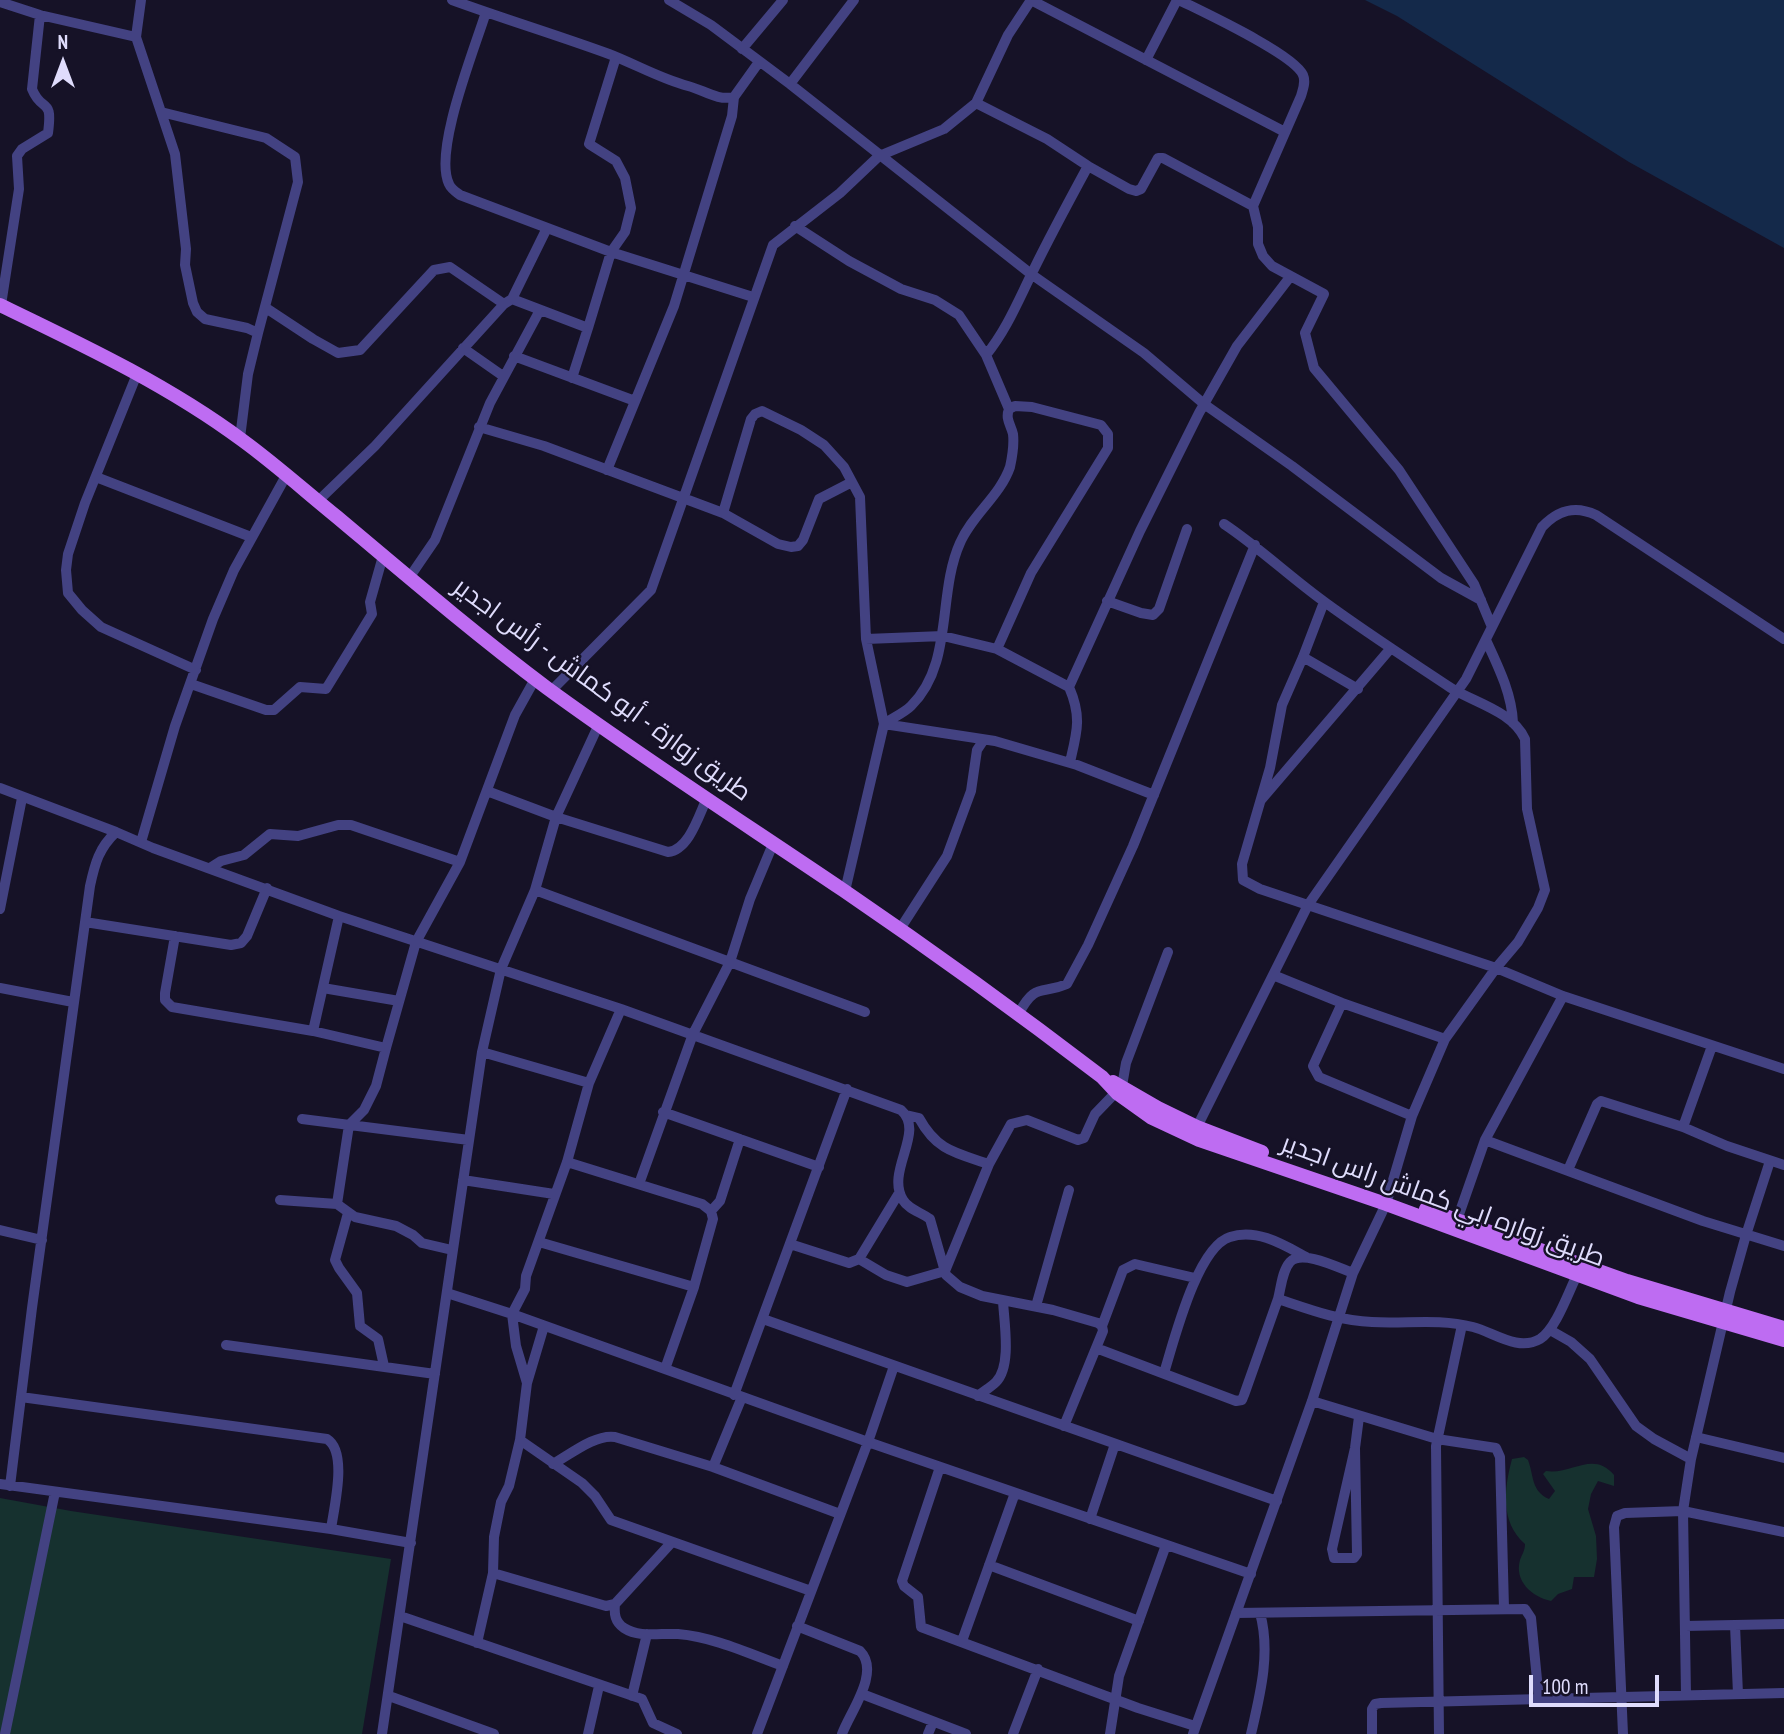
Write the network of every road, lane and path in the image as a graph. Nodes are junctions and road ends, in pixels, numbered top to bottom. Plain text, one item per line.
1 (141, 0) edge
2 (452, 0) edge
3 (669, 0) edge
4 (783, 0) edge
5 (854, 0) edge
6 (1031, 0) edge
7 (1178, 0) edge
8 (0, 2) edge
9 (23, 4) edge
10 (486, 12) junction
11 (40, 15) junction
12 (136, 37) junction
13 (742, 49) junction
14 (616, 57) junction
15 (1146, 60) junction
16 (759, 62) junction
17 (790, 84) junction
18 (734, 97) junction
19 (976, 103) junction
20 (162, 112) junction
21 (1285, 132) junction
22 (879, 156) junction
23 (1088, 166) junction
24 (1253, 206) junction
25 (795, 226) junction
26 (547, 228) junction
27 (611, 252) junction
28 (1031, 274) junction
29 (684, 275) junction
30 (1290, 277) junction
31 (753, 297) junction
32 (508, 302) junction
33 (0, 305) edge
34 (266, 308) junction
35 (540, 310) junction
36 (588, 328) junction
37 (258, 333) junction
38 (463, 348) junction
39 (986, 355) junction
40 (514, 356) junction
41 (137, 374) junction
42 (503, 376) junction
43 (572, 378) junction
44 (635, 401) junction
45 (1204, 404) junction
46 (1009, 409) junction
47 (479, 427) junction
48 (240, 438) junction
49 (607, 470) junction
50 (287, 474) junction
51 (96, 477) junction
52 (852, 482) junction
53 (683, 499) junction
54 (318, 501) junction
55 (723, 513) junction
56 (1224, 524) dead end
57 (1187, 529) dead end
58 (251, 537) junction
59 (1255, 545) junction
60 (383, 556) junction
61 (409, 578) junction
62 (1481, 600) junction
63 (1107, 601) junction
64 (1324, 602) junction
65 (1492, 627) junction
66 (943, 636) junction
67 (866, 639) junction
68 (1784, 639) edge
69 (1486, 640) junction
70 (1391, 648) junction
71 (997, 649) junction
72 (1303, 657) junction
73 (196, 670) junction
74 (536, 679) junction
75 (191, 684) junction
76 (1069, 687) junction
77 (1358, 689) junction
78 (551, 691) junction
79 (1457, 691) junction
80 (1513, 723) junction
81 (599, 724) junction
82 (884, 724) junction
83 (984, 741) junction
84 (1070, 762) junction
85 (0, 788) edge
86 (487, 791) junction
87 (1154, 795) junction
88 (22, 798) junction
89 (708, 798) junction
90 (1259, 803) junction
91 (556, 817) junction
92 (116, 832) junction
93 (141, 842) junction
94 (773, 844) junction
95 (460, 862) junction
96 (210, 868) junction
97 (267, 888) junction
98 (534, 890) junction
99 (845, 891) junction
100 (1308, 905) junction
101 (0, 909) edge
102 (339, 916) junction
103 (85, 922) junction
104 (900, 929) junction
105 (175, 936) junction
106 (416, 942) junction
107 (1167, 952) dead end
108 (730, 962) junction
109 (1496, 968) junction
110 (501, 969) junction
111 (1273, 975) junction
112 (0, 988) edge
113 (323, 988) junction
114 (1563, 996) junction
115 (399, 1001) junction
116 (73, 1002) junction
117 (1342, 1003) junction
118 (621, 1009) junction
119 (865, 1012) dead end
120 (1018, 1013) junction
121 (313, 1031) junction
122 (692, 1034) junction
123 (1446, 1039) junction
124 (1712, 1046) junction
125 (386, 1048) junction
126 (482, 1052) junction
127 (1784, 1069) edge
128 (1102, 1077) joint
129 (589, 1083) junction
130 (847, 1089) junction
131 (1119, 1089) junction
132 (663, 1112) junction
133 (1155, 1113) junction
134 (906, 1115) junction
135 (1412, 1116) junction
136 (302, 1119) dead end
137 (349, 1125) junction
138 (1196, 1127) junction
139 (1683, 1127) junction
140 (740, 1139) junction
141 (469, 1140) junction
142 (1485, 1140) junction
143 (1770, 1161) junction
144 (567, 1162) junction
145 (989, 1164) junction
146 (1784, 1165) edge
147 (819, 1167) junction
148 (1568, 1170) junction
149 (463, 1180) junction
150 (639, 1184) junction
151 (1069, 1190) dead end
152 (899, 1193) junction
153 (554, 1194) junction
154 (280, 1200) dead end
155 (1388, 1200) junction
156 (337, 1204) junction
157 (711, 1211) junction
158 (348, 1213) junction
159 (1457, 1220) junction
160 (0, 1230) edge
161 (1746, 1235) junction
162 (42, 1240) junction
163 (539, 1242) junction
164 (790, 1244) junction
165 (1784, 1246) edge
166 (452, 1250) junction
167 (1306, 1257) junction
168 (859, 1259) junction
169 (945, 1270) junction
170 (1353, 1273) junction
171 (1577, 1275) junction
172 (1195, 1278) junction
173 (694, 1287) junction
174 (447, 1293) junction
175 (1278, 1299) junction
176 (1003, 1301) junction
177 (1036, 1306) junction
178 (512, 1314) junction
179 (1726, 1317) junction
180 (1338, 1318) junction
181 (762, 1320) junction
182 (1462, 1325) junction
183 (544, 1326) junction
184 (1102, 1326) junction
185 (1784, 1328) edge
186 (1550, 1330) junction
187 (1784, 1340) edge
188 (226, 1345) dead end
189 (1096, 1348) junction
190 (384, 1366) junction
191 (894, 1366) junction
192 (666, 1369) junction
193 (1164, 1373) junction
194 (435, 1374) junction
195 (527, 1383) junction
196 (978, 1395) junction
197 (21, 1396) junction
198 (738, 1396) junction
199 (1312, 1401) junction
200 (1359, 1417) junction
201 (1064, 1426) junction
202 (1696, 1437) junction
203 (1437, 1439) junction
204 (520, 1440) junction
205 (868, 1442) junction
206 (1115, 1444) junction
207 (1355, 1448) junction
208 (1784, 1458) edge
209 (1691, 1459) junction
210 (553, 1464) junction
211 (940, 1466) junction
212 (713, 1467) junction
213 (5, 1485) edge
214 (55, 1492) junction
215 (1015, 1493) junction
216 (1278, 1501) junction
217 (1682, 1511) junction
218 (840, 1514) junction
219 (1090, 1519) junction
220 (331, 1530) junction
221 (1784, 1532) edge
222 (672, 1542) junction
223 (411, 1543) junction
224 (1166, 1545) junction
225 (989, 1565) junction
226 (493, 1573) junction
227 (1251, 1574) junction
228 (811, 1591) junction
229 (615, 1604) junction
230 (1504, 1608) junction
231 (1437, 1609) junction
232 (1237, 1613) junction
233 (1260, 1613) junction
234 (400, 1616) junction
235 (1139, 1621) junction
236 (1784, 1624) edge
237 (1735, 1625) junction
238 (797, 1626) junction
239 (1685, 1626) junction
240 (647, 1634) junction
241 (962, 1641) junction
242 (477, 1643) junction
243 (783, 1666) junction
244 (1038, 1669) junction
245 (599, 1686) junction
246 (1784, 1693) edge
247 (862, 1694) junction
248 (1738, 1694) junction
249 (1686, 1695) junction
250 (389, 1696) junction
251 (632, 1696) junction
252 (1116, 1698) junction
253 (1622, 1698) junction
254 (1438, 1700) junction
255 (1539, 1700) junction
256 (933, 1722) junction
257 (1194, 1730) edge
258 (5, 1734) edge
259 (382, 1734) edge
260 (494, 1734) edge
261 (588, 1734) edge
262 (677, 1734) edge
263 (757, 1734) edge
264 (842, 1734) edge
265 (928, 1734) edge
266 (966, 1734) edge
267 (1013, 1734) edge
268 (1110, 1734) edge
269 (1251, 1734) edge
270 (1372, 1734) edge
271 (1439, 1734) edge
272 (1623, 1734) edge

1 - 12 street
2 - 10 street
3 - 13 street
4 - 13 street
5 - 17 street
6 - 15 street
6 - 19 street
7 - 15 street
7 - 21 street
8 - 9 street
9 - 11 street
10 - 14 street
10 - 26 street
11 - 12 street
11 - 33 street
12 - 20 street
13 - 16 street
14 - 18 street
14 - 27 street
15 - 21 street
16 - 17 street
16 - 18 street
17 - 22 street
18 - 29 street
19 - 22 street
19 - 23 street
20 - 34 street
20 - 37 street
21 - 24 street
22 - 25 street
22 - 28 street
23 - 24 street
23 - 28 street
24 - 30 street
25 - 31 street
25 - 39 street
26 - 27 street
26 - 32 street
27 - 29 street
27 - 36 street
28 - 39 street
28 - 45 street
29 - 31 street
29 - 44 street
30 - 45 street
30 - 62 street
31 - 53 street
32 - 34 street
32 - 35 street
32 - 38 street
33 - 41 main road, طريق زوارة - أبو كماش - رأس اجدير
34 - 37 street
35 - 36 street
35 - 40 street
36 - 43 street
37 - 48 street
38 - 42 street
38 - 54 street
39 - 46 street
40 - 42 street
40 - 43 street
41 - 48 main road, طريق زوارة - أبو كماش - رأس اجدير
41 - 51 street
42 - 47 street
43 - 44 street
44 - 49 street
45 - 62 street
45 - 63 street
46 - 66 street
46 - 71 street
47 - 49 street
47 - 61 street
48 - 50 main road, طريق زوارة - أبو كماش - رأس اجدير
49 - 53 street
50 - 54 main road, طريق زوارة - أبو كماش - رأس اجدير
50 - 58 street
51 - 58 street
51 - 73 street
52 - 55 street
52 - 55 street
52 - 67 street
53 - 55 street
53 - 78 street
54 - 60 main road, طريق زوارة - أبو كماش - رأس اجدير
56 - 59 street
57 - 63 street
58 - 73 street
59 - 64 street
59 - 87 street
60 - 61 main road, طريق زوارة - أبو كماش - رأس اجدير
60 - 75 street
61 - 74 main road, طريق زوارة - أبو كماش - رأس اجدير
62 - 65 street
63 - 76 street
64 - 70 street
64 - 72 street
65 - 68 street
65 - 69 street
66 - 67 street
66 - 71 street
66 - 82 street
67 - 82 street
69 - 79 street
69 - 80 street
70 - 77 street
70 - 79 street
71 - 76 street
72 - 77 street
72 - 90 street
73 - 75 street
74 - 78 main road, طريق زوارة - أبو كماش - رأس اجدير
74 - 86 street
75 - 93 street
76 - 84 street
77 - 90 street
78 - 81 main road, طريق زوارة - أبو كماش - رأس اجدير
79 - 80 street
79 - 100 street
80 - 109 street
81 - 89 main road, طريق زوارة - أبو كماش - رأس اجدير
81 - 91 street
82 - 83 street
82 - 99 street
83 - 84 street
83 - 104 street
84 - 87 street
85 - 88 street
86 - 91 street
86 - 95 street
87 - 120 street
88 - 92 street
88 - 101 street
89 - 91 street
89 - 94 main road, طريق زوارة - أبو كماش - رأس اجدير
90 - 100 street
91 - 98 street
92 - 93 street
92 - 103 street
93 - 96 street
94 - 99 main road, طريق زوارة - أبو كماش - رأس اجدير
94 - 108 street
95 - 96 street
95 - 106 street
96 - 97 street
97 - 102 street
97 - 105 street
98 - 108 street
98 - 110 street
99 - 104 main road, طريق زوارة - أبو كماش - رأس اجدير
100 - 109 street
100 - 111 street
102 - 106 street
102 - 113 street
103 - 105 street
103 - 116 street
104 - 120 main road, طريق زوارة - أبو كماش - رأس اجدير
105 - 121 street
106 - 110 street
106 - 115 street
107 - 131 street
108 - 119 street
108 - 122 street
109 - 114 street
109 - 123 street
110 - 118 street
110 - 126 street
111 - 117 street
111 - 138 street
112 - 116 street
113 - 115 street
113 - 121 street
114 - 124 street
114 - 142 street
115 - 125 street
116 - 162 street
117 - 123 street
117 - 135 street
118 - 122 street
118 - 129 street
120 - 128 main road, طريق زوارة - أبو كماش - رأس اجدير
121 - 125 street
122 - 130 street
122 - 132 street
123 - 135 street
124 - 127 street
124 - 139 street
125 - 137 street
126 - 129 street
126 - 141 street
128 - 131 main road, طريق زواره ابي كماش راس اجدير
129 - 144 street
130 - 134 street
130 - 147 street
131 - 133 main road, طريق زواره ابي كماش راس اجدير
131 - 145 street
132 - 140 street
132 - 150 street
133 - 138 main road
133 - 155 main road, طريق زواره ابي كماش راس اجدير
134 - 145 street
134 - 152 street
135 - 155 street
136 - 137 street
137 - 141 street
137 - 156 street
138 - 155 main road
139 - 143 street
139 - 148 street
140 - 147 street
140 - 157 street
141 - 149 street
142 - 148 street
142 - 159 street
143 - 146 street
143 - 161 street
144 - 150 street
144 - 153 street
145 - 169 street
147 - 164 street
148 - 161 street
149 - 153 street
149 - 166 street
150 - 157 street
151 - 177 street
152 - 168 street
152 - 169 street
153 - 163 street
154 - 156 street
155 - 159 main road
155 - 170 street
155 - 171 main road, طريق زواره ابي كماش راس اجدير
156 - 158 street
157 - 173 street
158 - 166 street
158 - 190 street
159 - 179 main road
160 - 162 street
161 - 165 street
161 - 179 street
162 - 197 street
163 - 173 street
163 - 178 street
164 - 168 street
164 - 181 street
166 - 174 street
167 - 170 street
167 - 172 street
167 - 175 street
168 - 169 street
169 - 176 street
170 - 180 street
171 - 179 main road, طريق زواره ابي كماش راس اجدير
171 - 186 street
172 - 184 street
172 - 193 street
173 - 192 street
174 - 178 street
174 - 194 street
175 - 180 street
175 - 193 street
176 - 177 street
176 - 196 street
177 - 184 street
178 - 183 street
178 - 195 street
179 - 185 main road
179 - 187 main road, طريق زواره ابي كماش راس اجدير
179 - 202 street
180 - 182 street
180 - 199 street
181 - 191 street
181 - 198 street
182 - 186 street
182 - 203 street
183 - 192 street
183 - 195 street
184 - 189 street
186 - 209 street
188 - 190 street
189 - 193 street
189 - 201 street
190 - 194 street
191 - 196 street
191 - 205 street
192 - 198 street
194 - 223 street
195 - 204 street
196 - 201 street
197 - 213 street
197 - 220 street
198 - 205 street
198 - 212 street
199 - 200 street
199 - 216 street
200 - 203 street
200 - 207 street
201 - 206 street
202 - 208 street
202 - 209 street
203 - 230 street
203 - 231 street
204 - 210 street
204 - 226 street
205 - 211 street
205 - 218 street
206 - 216 street
206 - 219 street
207 - 207 street
209 - 217 street
210 - 212 street
210 - 222 street
211 - 215 street
211 - 241 street
212 - 218 street
213 - 214 street
214 - 220 street
214 - 258 street
215 - 219 street
215 - 225 street
216 - 227 street
217 - 221 street
217 - 239 street
217 - 253 street
218 - 228 street
219 - 224 street
220 - 223 street
222 - 228 street
222 - 229 street
223 - 234 street
224 - 227 street
224 - 235 street
225 - 235 street
225 - 241 street
226 - 229 street
226 - 242 street
227 - 232 street
228 - 238 street
229 - 240 street
230 - 231 street
230 - 255 street
231 - 233 street
231 - 254 street
232 - 233 street
232 - 257 street
233 - 269 street
234 - 242 street
234 - 250 street
235 - 252 street
236 - 237 street
237 - 239 street
237 - 248 street
238 - 243 street
238 - 247 street
239 - 249 street
240 - 243 street
240 - 251 street
241 - 244 street
242 - 245 street
243 - 263 street
244 - 252 street
244 - 267 street
245 - 251 street
245 - 261 street
246 - 248 street
247 - 256 street
247 - 264 street
248 - 249 street
249 - 253 street
250 - 259 street
250 - 260 street
251 - 262 street
252 - 257 street
252 - 268 street
253 - 255 street
253 - 272 street
254 - 255 street
254 - 270 street
254 - 271 street
256 - 265 street
256 - 266 street

